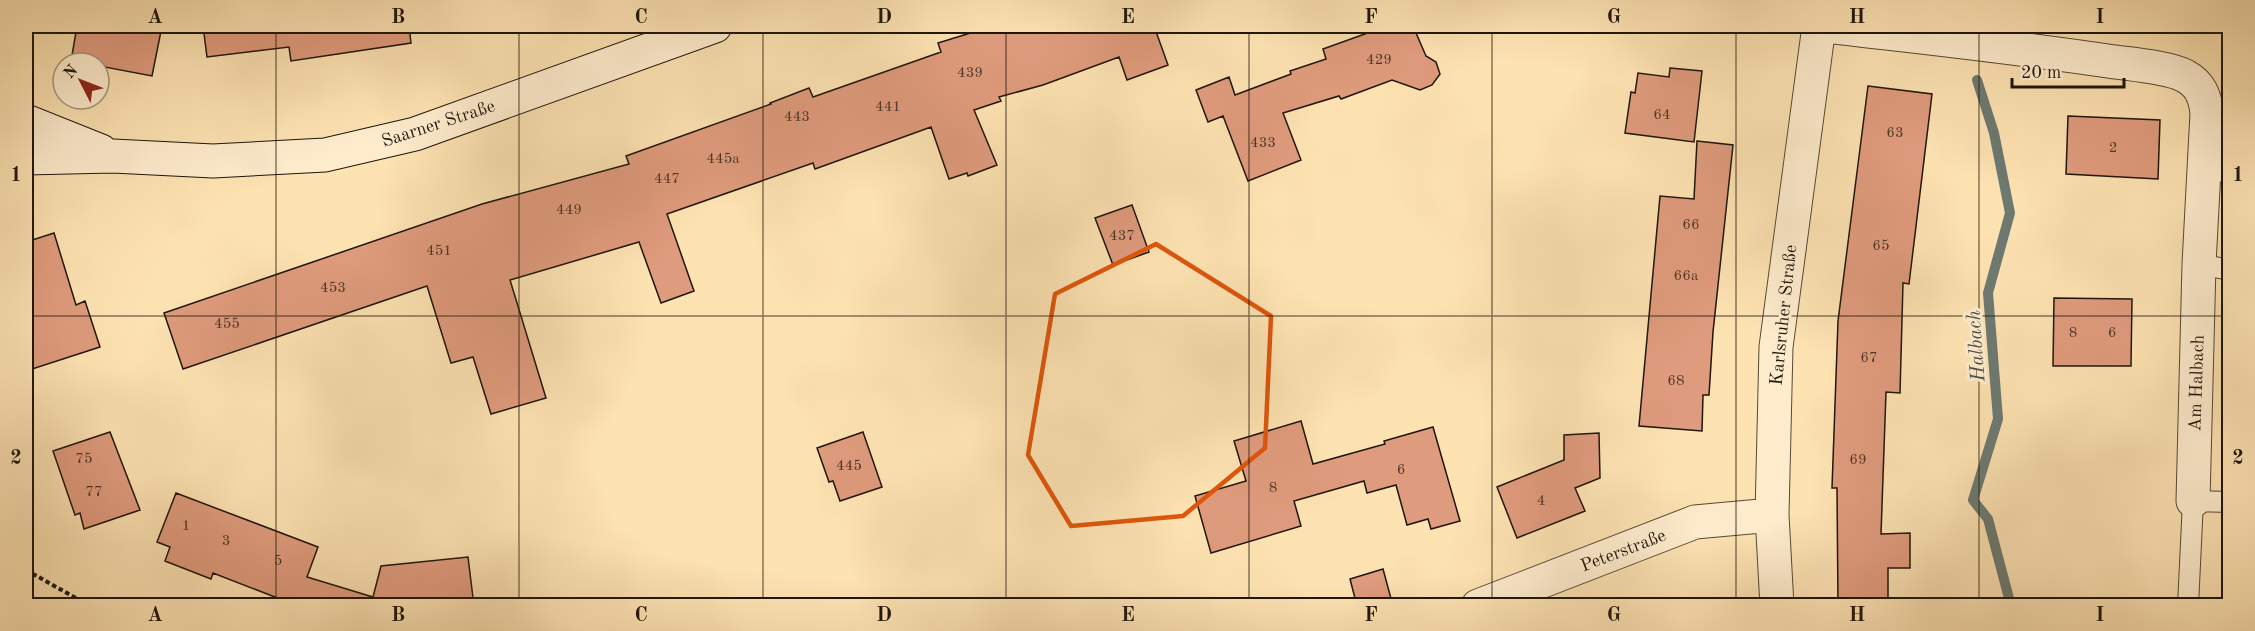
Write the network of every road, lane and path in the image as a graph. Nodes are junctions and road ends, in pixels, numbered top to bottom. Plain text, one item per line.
1 (715, 26) edge
2 (1819, 26) edge
3 (1826, 26) edge
4 (26, 121) edge
5 (113, 156) junction
6 (26, 158) edge
7 (2218, 171) edge
8 (2214, 267) edge
9 (2193, 501) junction
10 (2229, 502) edge
11 (1772, 515) junction
12 (26, 570) edge
13 (90, 606) edge
14 (1478, 606) edge
15 (1777, 606) edge
16 (2188, 606) edge

1 - 5 street, Saarner Straße
2 - 11 street, Karlsruher Straße
3 - 7 street, Am Halbach
4 - 5 street, Saarner Straße
5 - 6 street, Saarner Straße
7 - 8 street, Am Halbach
8 - 9 street, Am Halbach
9 - 10 lane
9 - 16 lane, Am Halbach
11 - 14 street, Peterstraße
11 - 15 street, Karlsruher Straße
12 - 13 path

